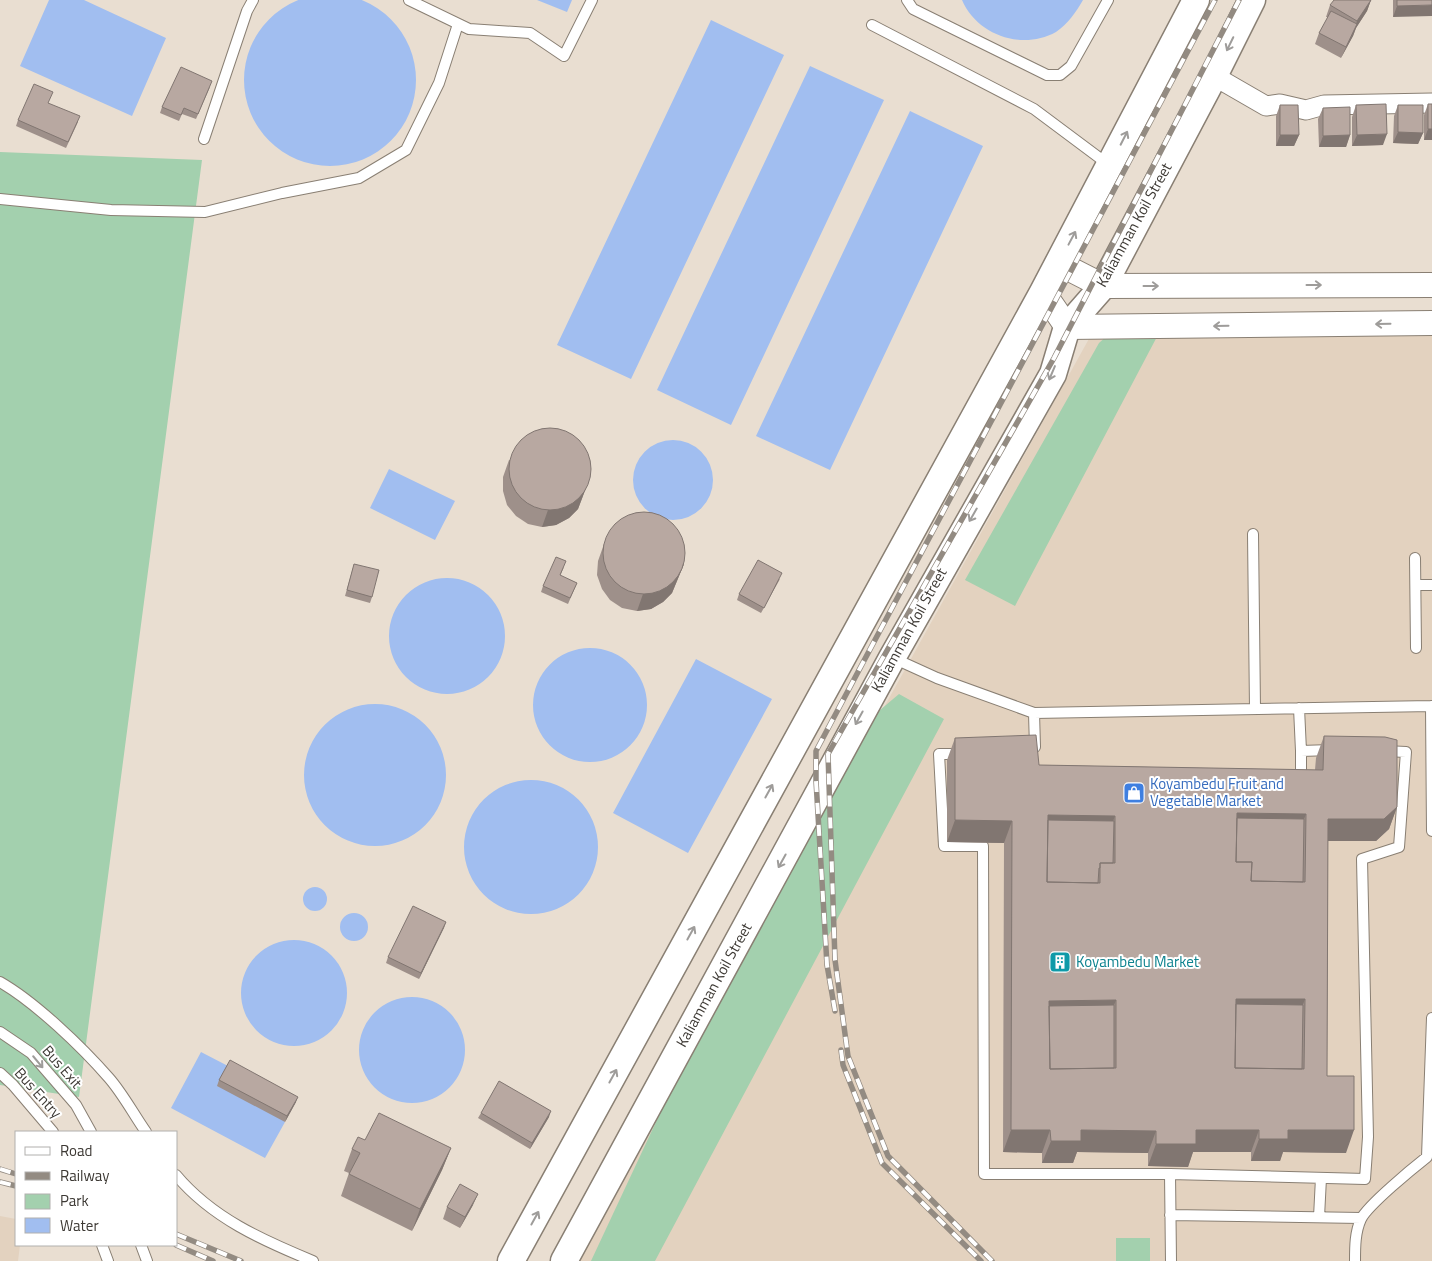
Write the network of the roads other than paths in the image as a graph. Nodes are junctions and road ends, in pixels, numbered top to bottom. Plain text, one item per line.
1 (253, 0) edge
2 (409, 0) edge
3 (592, 0) edge
4 (907, 0) edge
5 (1108, 0) edge
6 (1196, 0) edge
7 (1252, 0) edge
8 (458, 24) junction
9 (872, 25) dead end
10 (1214, 76) junction
11 (1432, 103) edge
12 (204, 139) dead end
13 (1110, 166) junction
14 (0, 199) edge
15 (1058, 263) junction
16 (1432, 285) edge
17 (1102, 286) junction
18 (1044, 292) junction
19 (1432, 323) edge
20 (1067, 327) junction
21 (1253, 534) dead end
22 (1415, 558) dead end
23 (1416, 585) junction
24 (1432, 585) edge
25 (1416, 648) dead end
26 (892, 658) junction
27 (1432, 706) edge
28 (1299, 708) junction
29 (1255, 709) junction
30 (1034, 713) junction
31 (1343, 749) edge
32 (1301, 751) junction
33 (1378, 751) edge
34 (978, 754) edge
35 (1032, 755) edge
36 (1292, 785) edge
37 (1432, 831) edge
38 (0, 982) edge
39 (1432, 1018) edge
40 (0, 1032) edge
41 (0, 1073) edge
42 (52, 1131) edge
43 (90, 1131) edge
44 (145, 1131) edge
45 (1170, 1174) junction
46 (178, 1177) edge
47 (1320, 1178) junction
48 (1170, 1215) junction
49 (1319, 1217) junction
50 (1361, 1218) junction
51 (102, 1246) edge
52 (141, 1246) edge
53 (108, 1261) edge
54 (147, 1261) edge
55 (313, 1261) edge
56 (511, 1261) edge
57 (564, 1261) edge
58 (1171, 1261) edge
59 (1355, 1261) edge

1 - 12 lane
2 - 8 lane
3 - 8 lane
4 - 5 lane
13 -> 6 main road
7 -> 10 main road, Kaliamman Koil Street
8 - 14 lane
9 - 13 lane
10 - 11 street
10 - 17 main road, Kaliamman Koil Street
15 -> 13 main road
15 - 17 street
15 - 18 main road
17 -> 16 street
17 - 20 main road, Kaliamman Koil Street
18 - 20 street
56 -> 18 main road
19 -> 20 street
20 -> 26 main road, Kaliamman Koil Street
21 - 29 lane
22 - 23 lane
23 - 24 lane
23 - 25 lane
26 - 30 lane
26 -> 57 main road, Kaliamman Koil Street
27 - 28 lane
27 - 37 lane
28 - 29 lane
28 - 32 lane
29 - 30 lane
30 - 35 lane
31 - 32 lane
32 - 36 lane
33 - 47 lane
34 - 45 lane
38 - 44 lane
39 - 50 lane
40 -> 43 lane, Bus Exit
41 - 42 lane, Bus Entry
45 - 47 lane
45 - 48 lane
46 - 55 lane
47 - 49 lane
48 - 49 lane
48 - 58 lane
49 - 50 lane
50 - 59 lane
51 - 53 lane
52 - 54 lane

